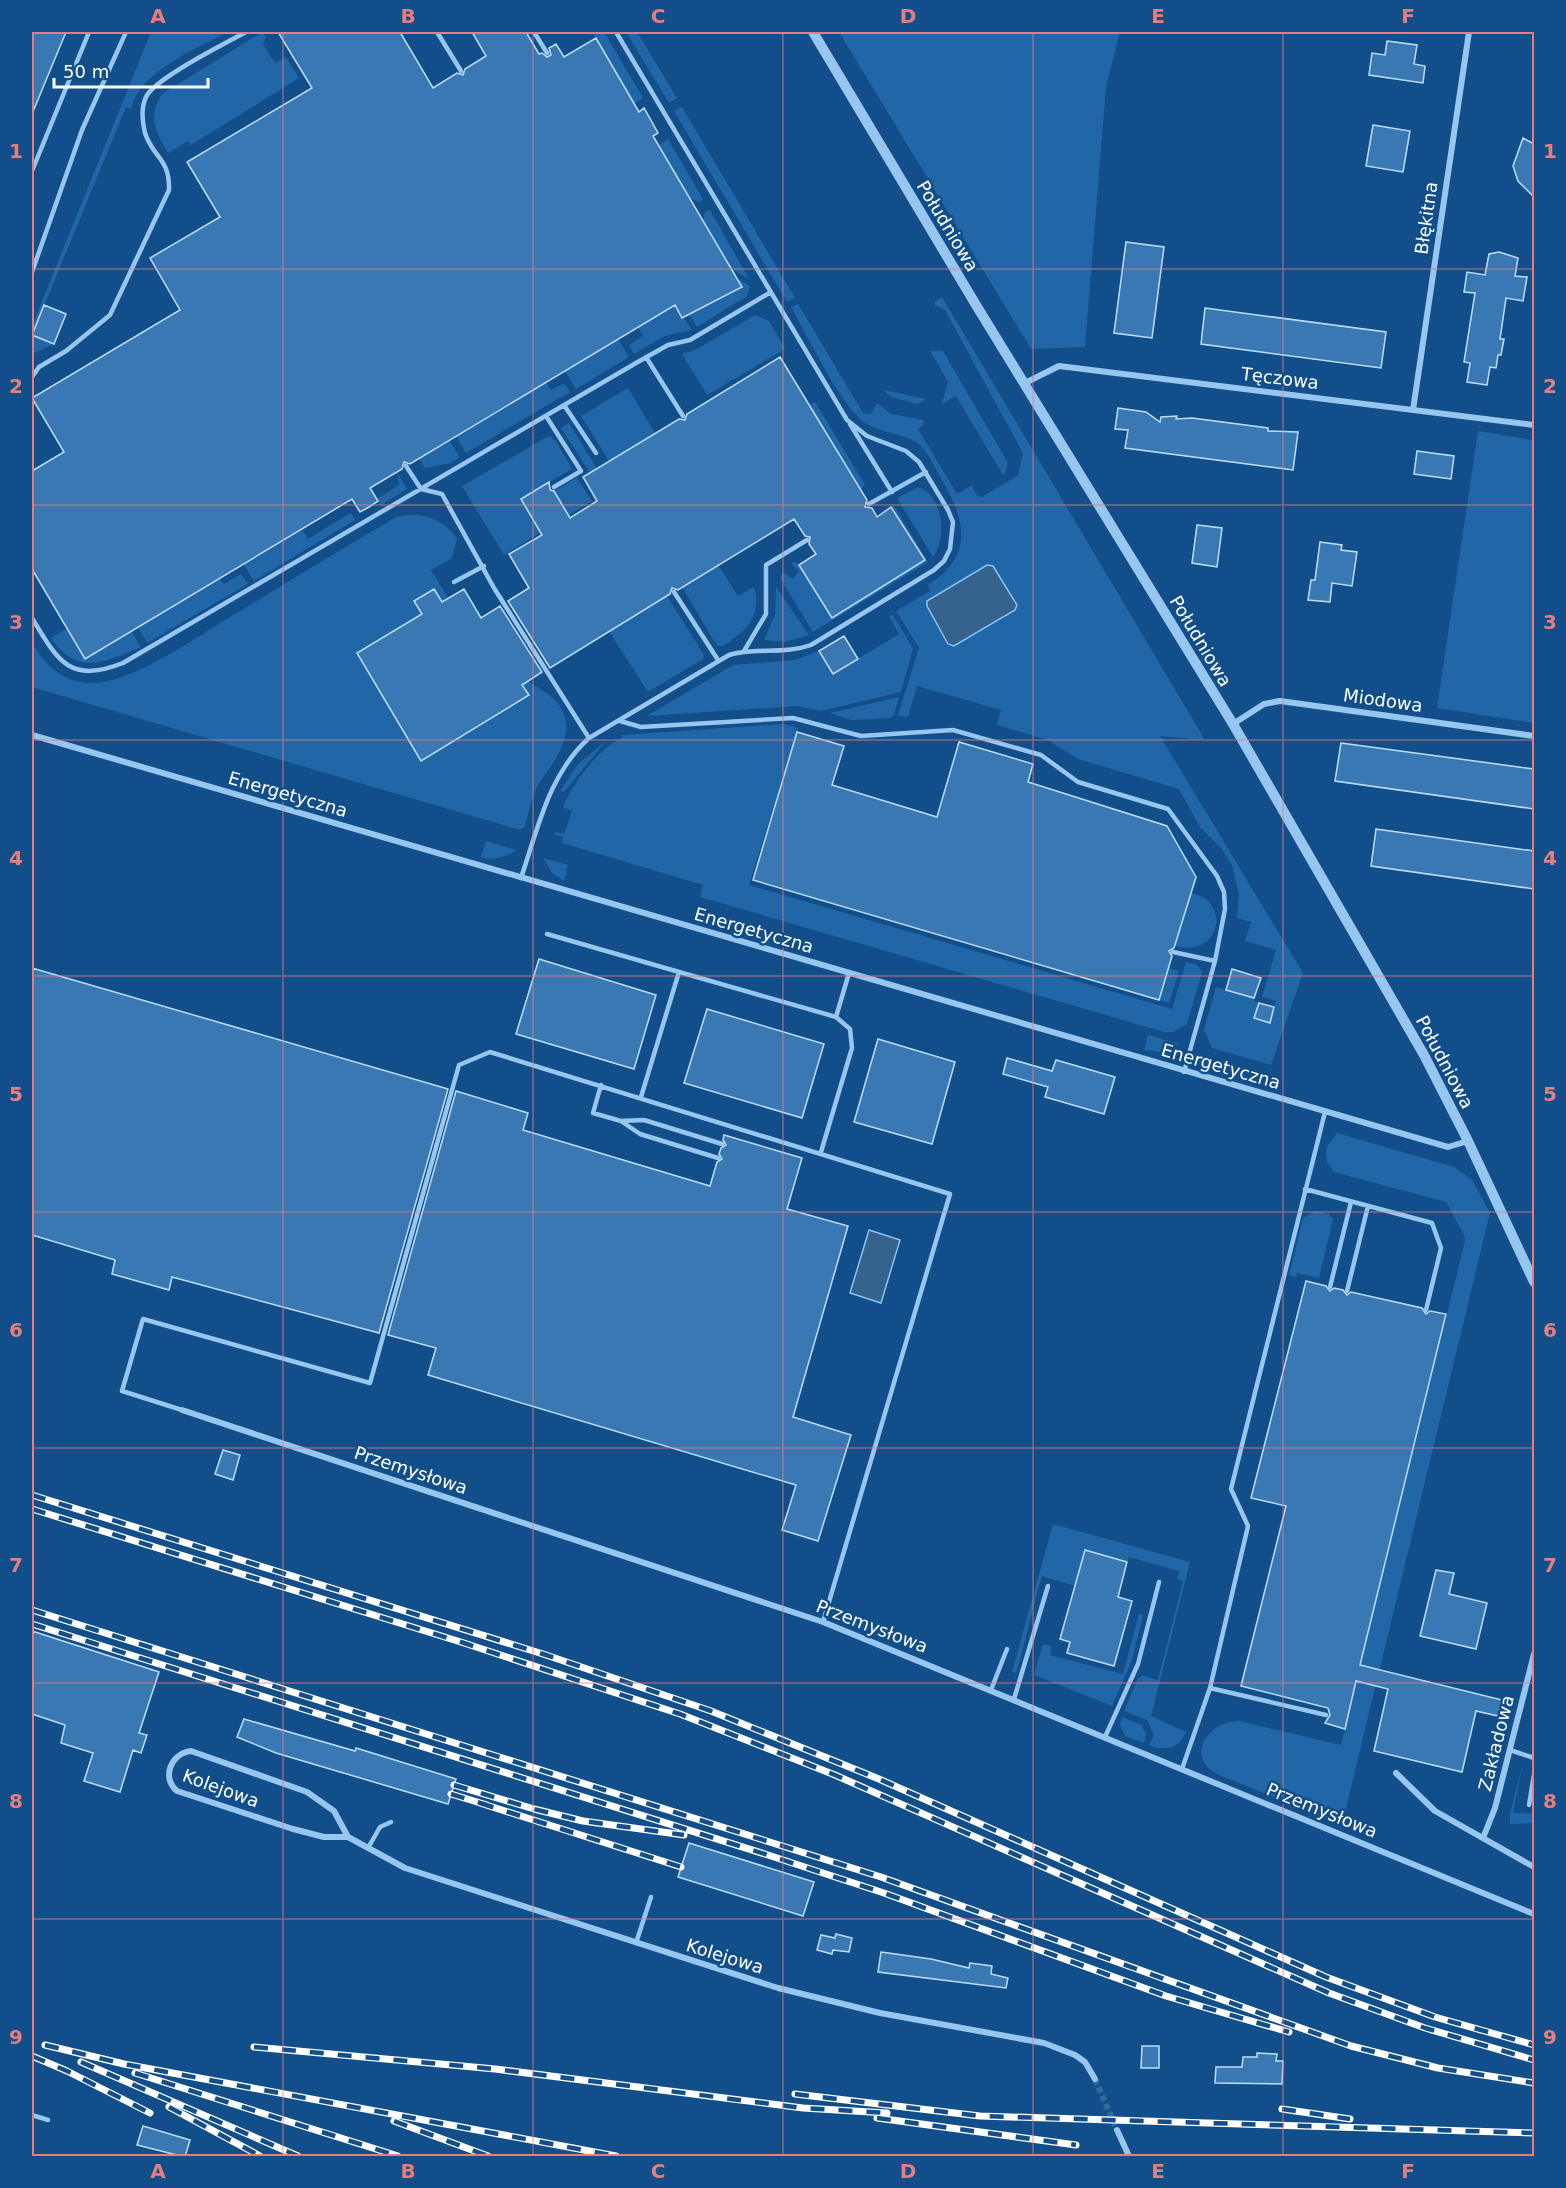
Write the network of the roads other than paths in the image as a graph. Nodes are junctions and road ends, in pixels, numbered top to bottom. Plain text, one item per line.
1 (89, 32) edge
2 (126, 32) edge
3 (246, 32) edge
4 (437, 32) edge
5 (534, 32) edge
6 (616, 32) edge
7 (813, 32) edge
8 (1469, 32) edge
9 (547, 53) dead end
10 (461, 71) dead end
11 (32, 171) edge
12 (32, 272) edge
13 (771, 292) junction
14 (646, 357) junction
15 (32, 377) edge
16 (1025, 383) junction
17 (564, 405) junction
18 (1413, 410) junction
19 (546, 416) junction
20 (683, 416) dead end
21 (847, 420) junction
22 (1534, 425) edge
23 (596, 453) dead end
24 (406, 466) dead end
25 (926, 472) junction
26 (554, 487) dead end
27 (421, 489) junction
28 (892, 492) junction
29 (869, 504) dead end
30 (807, 540) dead end
31 (484, 567) junction
32 (454, 582) dead end
33 (674, 592) dead end
34 (32, 618) edge
35 (744, 651) junction
36 (718, 660) junction
37 (620, 721) junction
38 (1233, 724) junction
39 (32, 735) edge
40 (1534, 736) edge
41 (589, 738) junction
42 (521, 878) junction
43 (547, 934) dead end
44 (1173, 952) dead end
45 (1215, 961) junction
46 (679, 972) junction
47 (849, 973) junction
48 (836, 1017) junction
49 (1184, 1072) junction
50 (602, 1085) junction
51 (641, 1097) junction
52 (1325, 1112) junction
53 (621, 1121) junction
54 (1468, 1141) junction
55 (722, 1144) dead end
56 (821, 1152) junction
57 (718, 1158) dead end
58 (1305, 1189) junction
59 (1351, 1202) junction
60 (1368, 1206) junction
61 (1534, 1282) edge
62 (1330, 1287) dead end
63 (1347, 1291) dead end
64 (1426, 1310) dead end
65 (182, 1410) joint
66 (1159, 1582) dead end
67 (1048, 1586) dead end
68 (823, 1622) junction
69 (1007, 1649) dead end
70 (1534, 1654) edge
71 (1210, 1688) junction
72 (991, 1689) junction
73 (1014, 1699) junction
74 (1326, 1714) dead end
75 (1105, 1737) junction
76 (1510, 1750) junction
77 (1534, 1758) edge
78 (1182, 1769) junction
79 (1396, 1773) dead end
80 (1534, 1775) edge
81 (1529, 1805) dead end
82 (392, 1822) dead end
83 (348, 1837) junction
84 (1483, 1838) junction
85 (368, 1848) junction
86 (1534, 1867) edge
87 (651, 1897) dead end
88 (1534, 1914) edge
89 (635, 1944) junction
90 (1095, 2079) tunnel mouth
91 (32, 2115) edge
92 (48, 2120) dead end
93 (1117, 2130) tunnel mouth
94 (1129, 2157) edge

1 - 11 lane
2 - 12 lane
3 - 15 lane
4 - 10 lane
5 - 9 lane
6 - 13 lane
7 - 16 street, Południowa
8 - 18 street, Błękitna
13 - 14 lane
13 - 21 lane
14 - 17 lane
14 - 20 lane
16 - 18 street, Tęczowa
16 - 38 street, Południowa
17 - 19 lane
17 - 23 lane
18 - 22 street, Tęczowa
19 - 26 lane
19 - 27 lane
21 - 25 lane
21 - 28 lane
24 - 27 lane
25 - 28 lane
25 - 35 lane
27 - 31 lane
27 - 34 lane
28 - 29 lane
30 - 35 lane
31 - 32 lane
31 - 41 lane
33 - 36 lane
35 - 36 lane
36 - 37 lane
37 - 41 lane
37 - 45 lane
38 - 40 street, Miodowa
38 - 54 street, Południowa
39 - 42 street, Energetyczna
41 - 42 lane
42 - 47 street, Energetyczna
43 - 46 lane
44 - 45 lane
45 - 49 lane
46 - 48 lane
46 - 51 lane
47 - 48 lane
47 - 49 street, Energetyczna
48 - 56 lane
49 - 52 street, Energetyczna
50 - 51 lane
50 - 53 lane
50 - 65 lane
51 - 56 lane
52 - 54 street, Energetyczna
52 - 58 lane
53 - 55 lane
53 - 57 lane
54 - 61 street, Południowa
56 - 68 lane
58 - 59 lane
58 - 71 lane
59 - 60 lane
59 - 62 lane
60 - 63 lane
60 - 64 lane
65 - 68 street, Przemysłowa
66 - 75 lane
67 - 73 lane
68 - 72 street, Przemysłowa
69 - 72 lane
70 - 76 street, Zakładowa
71 - 74 lane
71 - 78 lane
72 - 73 street, Przemysłowa
73 - 75 street, Przemysłowa
75 - 78 street, Przemysłowa
76 - 77 lane
76 - 84 street, Zakładowa
78 - 88 street, Przemysłowa
79 - 84 street
80 - 81 lane
82 - 85 lane
83 - 83 street, Kolejowa
83 - 85 street, Kolejowa
84 - 86 street
85 - 89 street, Kolejowa
87 - 89 lane
89 - 90 street, Kolejowa
91 - 92 lane
93 - 94 street

